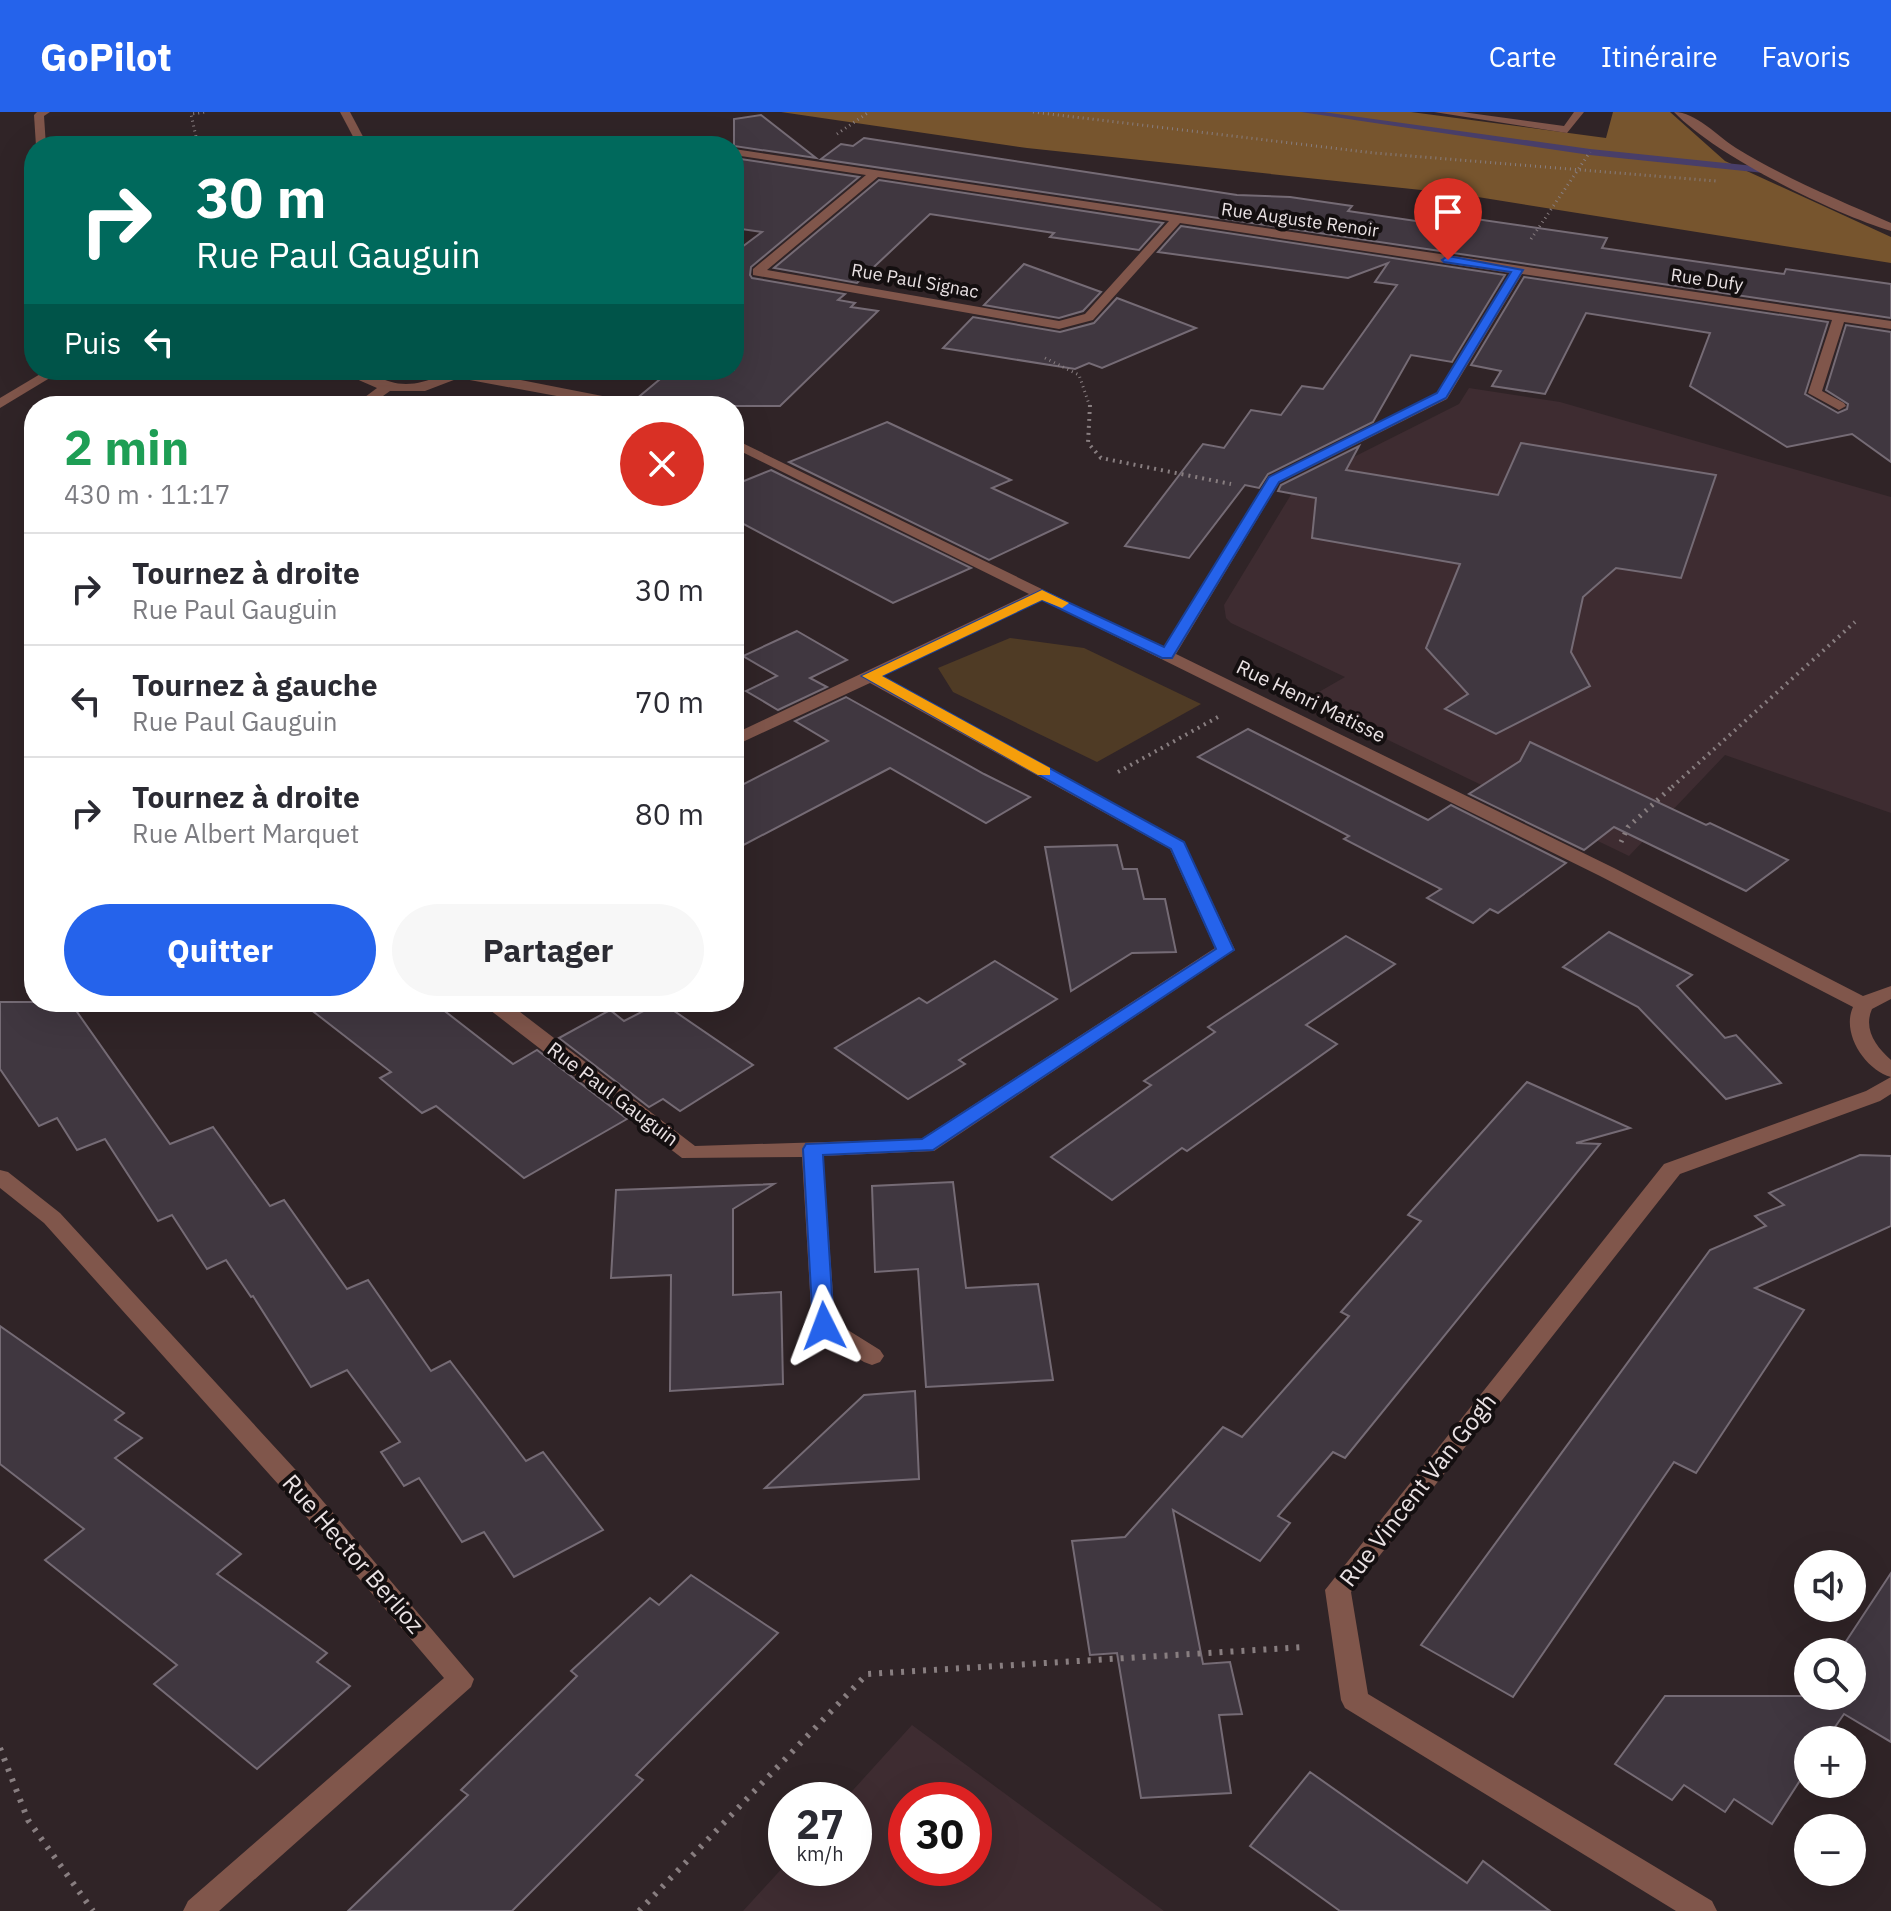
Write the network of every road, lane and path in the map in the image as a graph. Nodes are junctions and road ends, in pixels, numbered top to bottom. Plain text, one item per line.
1 (45, 112) edge
2 (206, 112) edge
3 (345, 112) edge
4 (1033, 112) edge
5 (1439, 112) edge
6 (1579, 112) edge
7 (1679, 112) edge
8 (40, 136) edge
9 (196, 136) edge
10 (358, 136) edge
11 (744, 153) edge
12 (1588, 155) dead end
13 (1577, 171) junction
14 (876, 173) junction
15 (1716, 181) dead end
16 (1551, 206) dead end
17 (1176, 220) junction
18 (1891, 227) edge
19 (1518, 270) junction
20 (1839, 317) junction
21 (1059, 325) junction
22 (1891, 325) edge
23 (40, 380) edge
24 (366, 380) edge
25 (439, 380) edge
26 (501, 380) edge
27 (387, 387) junction
28 (374, 396) edge
29 (582, 396) edge
30 (0, 404) edge
31 (1839, 406) dead end
32 (744, 448) edge
33 (1267, 491) junction
34 (1042, 594) junction
35 (1855, 622) dead end
36 (1167, 655) junction
37 (870, 676) junction
38 (1254, 697) junction
39 (744, 736) edge
40 (1081, 792) junction
41 (1607, 872) junction
42 (1891, 992) edge
43 (1865, 1005) junction
44 (505, 1012) edge
45 (1891, 1070) edge
46 (1891, 1084) edge
47 (812, 1149) junction
48 (0, 1177) edge
49 (872, 1356) dead end
50 (1346, 1645) junction
51 (0, 1748) edge
52 (93, 1911) edge
53 (198, 1911) edge
54 (639, 1911) edge
55 (1702, 1911) edge

1 - 8 street
2 - 9 path
3 - 10 street
4 - 13 path
5 - 6 street
7 - 18 street
11 - 14 street, Rue Auguste Renoir
12 - 13 path
13 - 15 path
13 - 16 path
14 - 17 street, Rue Auguste Renoir
14 - 21 street, Rue Paul Signac
17 - 19 street, Rue Auguste Renoir
17 - 21 street
19 - 20 street, Rue Dufy
19 - 33 street
20 - 22 street, Rue Dufy
20 - 31 street
21 - 33 path
23 - 30 street
24 - 27 street
25 - 27 street
26 - 29 street
27 - 28 street
32 - 34 street, Rue Henri Matisse
33 - 36 street
34 - 36 street, Rue Henri Matisse
34 - 37 street
35 - 41 path
36 - 38 street, Rue Henri Matisse
37 - 39 street
37 - 40 street, Rue Paul Gauguin
38 - 40 path
38 - 41 street, Rue Henri Matisse
40 - 47 street, Rue Paul Gauguin
41 - 43 street, Rue Henri Matisse
42 - 43 street
43 - 45 street
44 - 47 street, Rue Paul Gauguin
46 - 50 street, Rue Vincent Van Gogh
47 - 49 street
48 - 53 street, Rue Hector Berlioz
50 - 54 path
50 - 55 street, Rue Vincent Van Gogh
51 - 52 path

